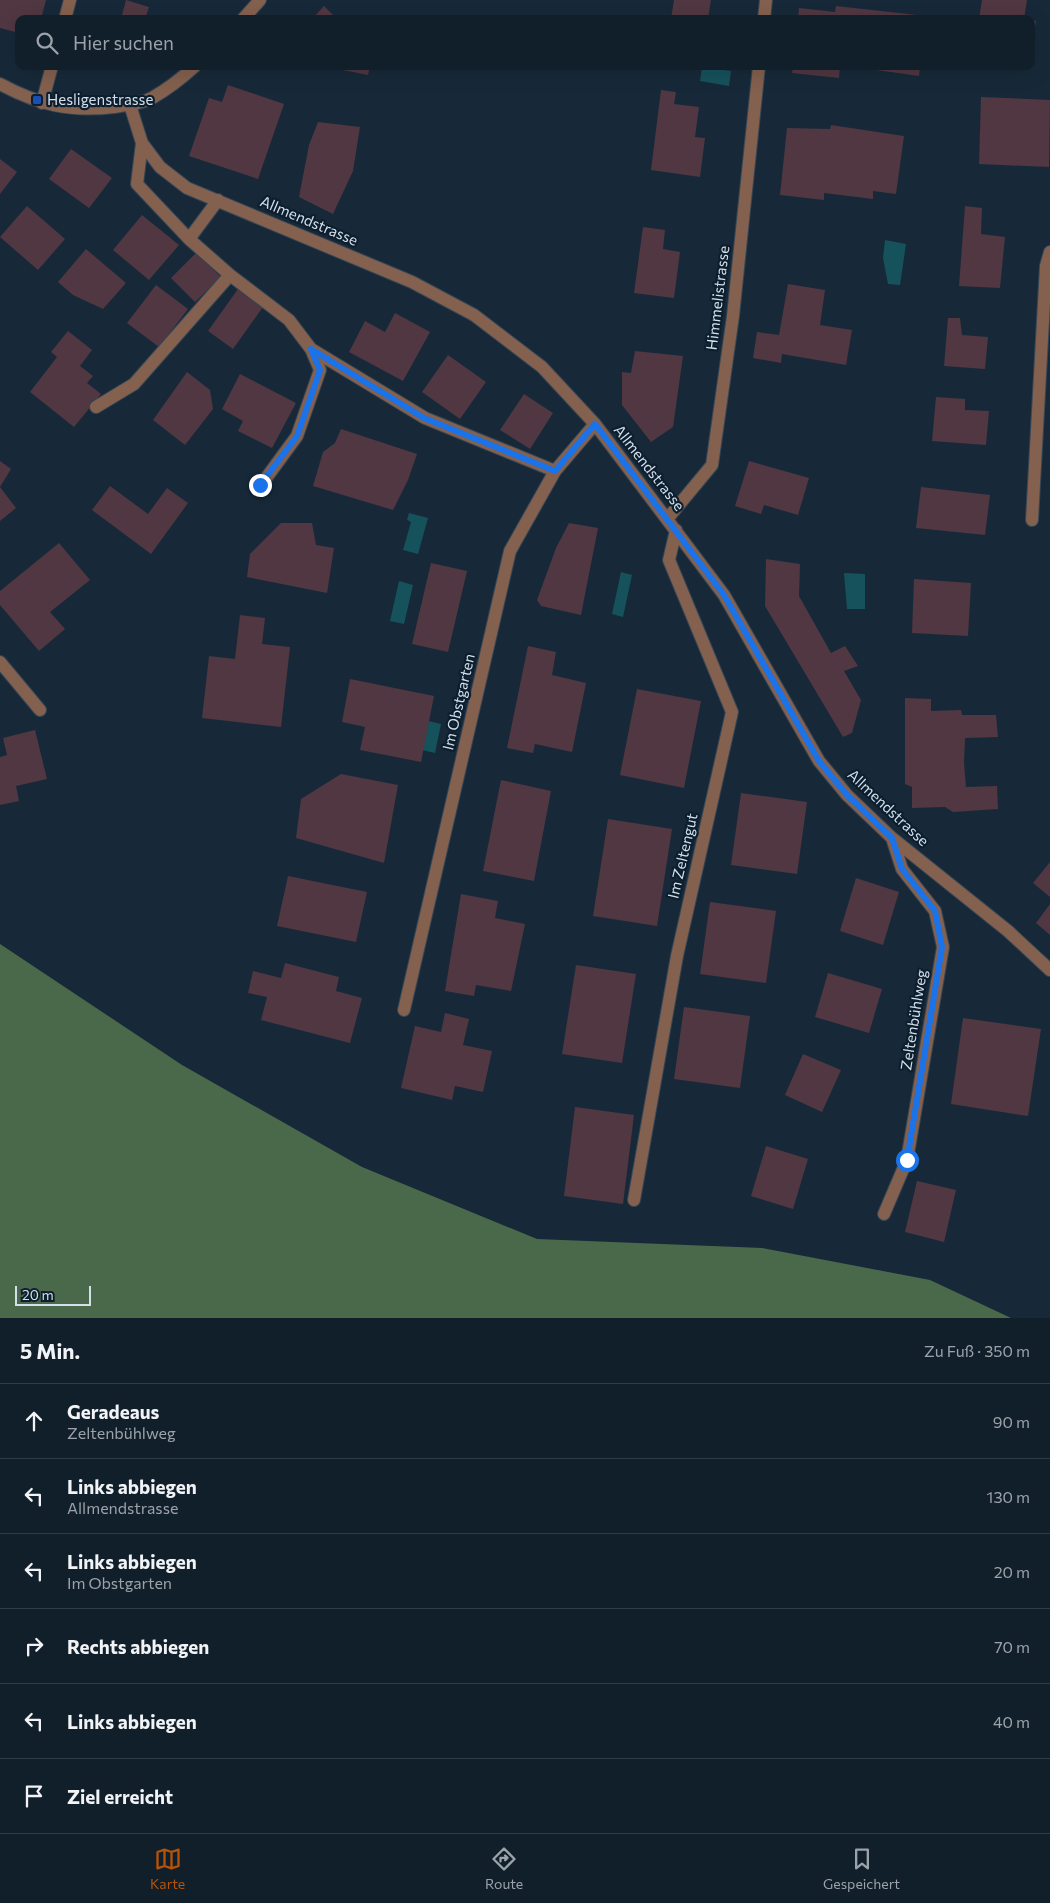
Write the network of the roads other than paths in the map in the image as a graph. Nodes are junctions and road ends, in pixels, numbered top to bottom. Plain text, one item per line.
1 (70, 0) edge
2 (260, 0) edge
3 (766, 0) edge
4 (66, 15) edge
5 (247, 15) edge
6 (764, 15) edge
7 (51, 70) edge
8 (190, 70) edge
9 (759, 70) edge
10 (0, 84) edge
11 (42, 102) junction
12 (130, 105) junction
13 (142, 143) junction
14 (218, 200) junction
15 (189, 239) junction
16 (1050, 252) edge
17 (230, 275) junction
18 (311, 349) junction
19 (96, 408) dead end
20 (595, 424) junction
21 (555, 471) junction
22 (260, 485) dead end
23 (668, 518) junction
24 (1032, 520) dead end
25 (676, 530) junction
26 (0, 662) edge
27 (40, 710) dead end
28 (892, 838) junction
29 (1050, 970) edge
30 (404, 1010) dead end
31 (634, 1200) dead end
32 (884, 1214) dead end

1 - 4 street
2 - 5 street
3 - 6 street
7 - 11 street
8 - 12 street
9 - 23 street, Himmelistrasse
10 - 11 street
11 - 12 street
12 - 13 street, Allmendstrasse
13 - 14 street, Allmendstrasse
13 - 15 street
14 - 15 street
14 - 20 street, Allmendstrasse
15 - 17 street
16 - 24 street
17 - 18 street
17 - 19 street
18 - 21 street
18 - 22 street
20 - 21 street, Im Obstgarten
20 - 23 street, Allmendstrasse
21 - 30 street, Im Obstgarten
23 - 25 street, Allmendstrasse
25 - 28 street, Allmendstrasse
25 - 31 street, Im Zeltengut
26 - 27 street
28 - 29 street, Allmendstrasse
28 - 32 street, Zeltenbühlweg

